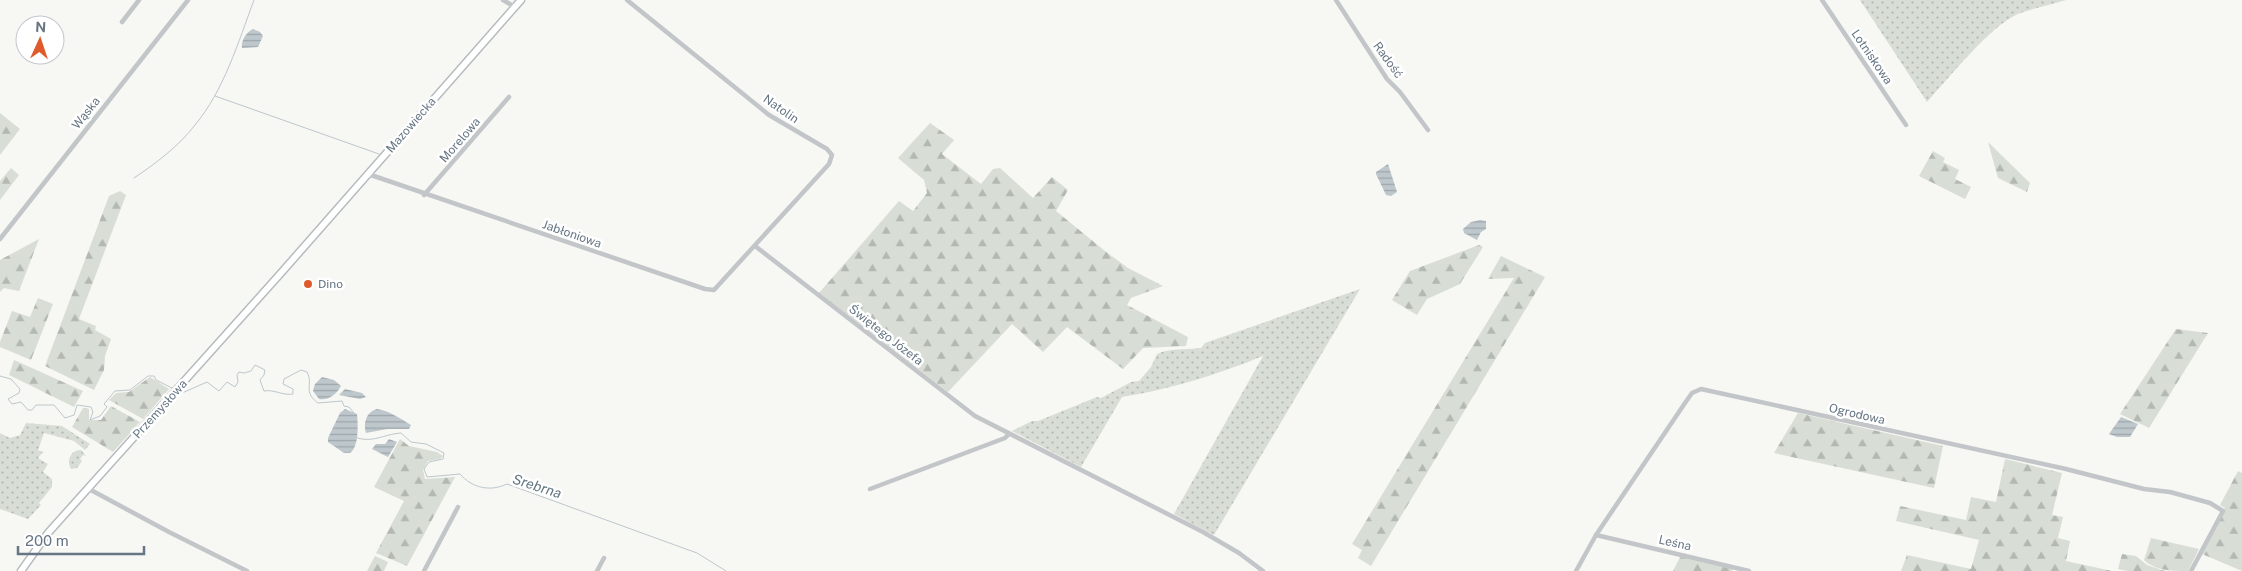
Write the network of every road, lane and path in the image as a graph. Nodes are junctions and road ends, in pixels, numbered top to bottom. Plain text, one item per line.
1 (139, 0) edge
2 (188, 0) edge
3 (503, 0) edge
4 (521, 0) edge
5 (627, 0) edge
6 (1336, 0) edge
7 (1822, 0) edge
8 (515, 7) junction
9 (122, 22) dead end
10 (509, 97) dead end
11 (1906, 125) dead end
12 (1428, 130) dead end
13 (368, 174) junction
14 (424, 195) junction
15 (0, 240) edge
16 (755, 246) junction
17 (302, 250) joint
18 (1009, 434) junction
19 (89, 489) junction
20 (870, 489) dead end
21 (458, 507) dead end
22 (1596, 535) junction
23 (604, 558) dead end
24 (22, 571) edge
25 (247, 571) edge
26 (424, 571) edge
27 (597, 571) edge
28 (1263, 571) edge
29 (1576, 571) edge
30 (1749, 571) edge
31 (2191, 571) edge

1 - 9 street
2 - 15 street, Wąska
3 - 8 street
4 - 8 street, Mazowiecka
5 - 16 street, Natolin
6 - 12 street, Radość
7 - 11 street, Lotniskowa
8 - 13 street, Mazowiecka
10 - 14 street, Morelowa
13 - 14 street, Jabłoniowa
13 - 17 street, Mazowiecka
14 - 16 street, Jabłoniowa
16 - 18 street, Świętego Józefa
17 - 19 street, Przemysłowa
18 - 20 street
18 - 28 street, Świętego Józefa
19 - 24 street, Przemysłowa
19 - 25 street
21 - 26 street
22 - 29 street, Ogrodowa
22 - 30 street, Leśna
22 - 31 street, Ogrodowa
23 - 27 street

